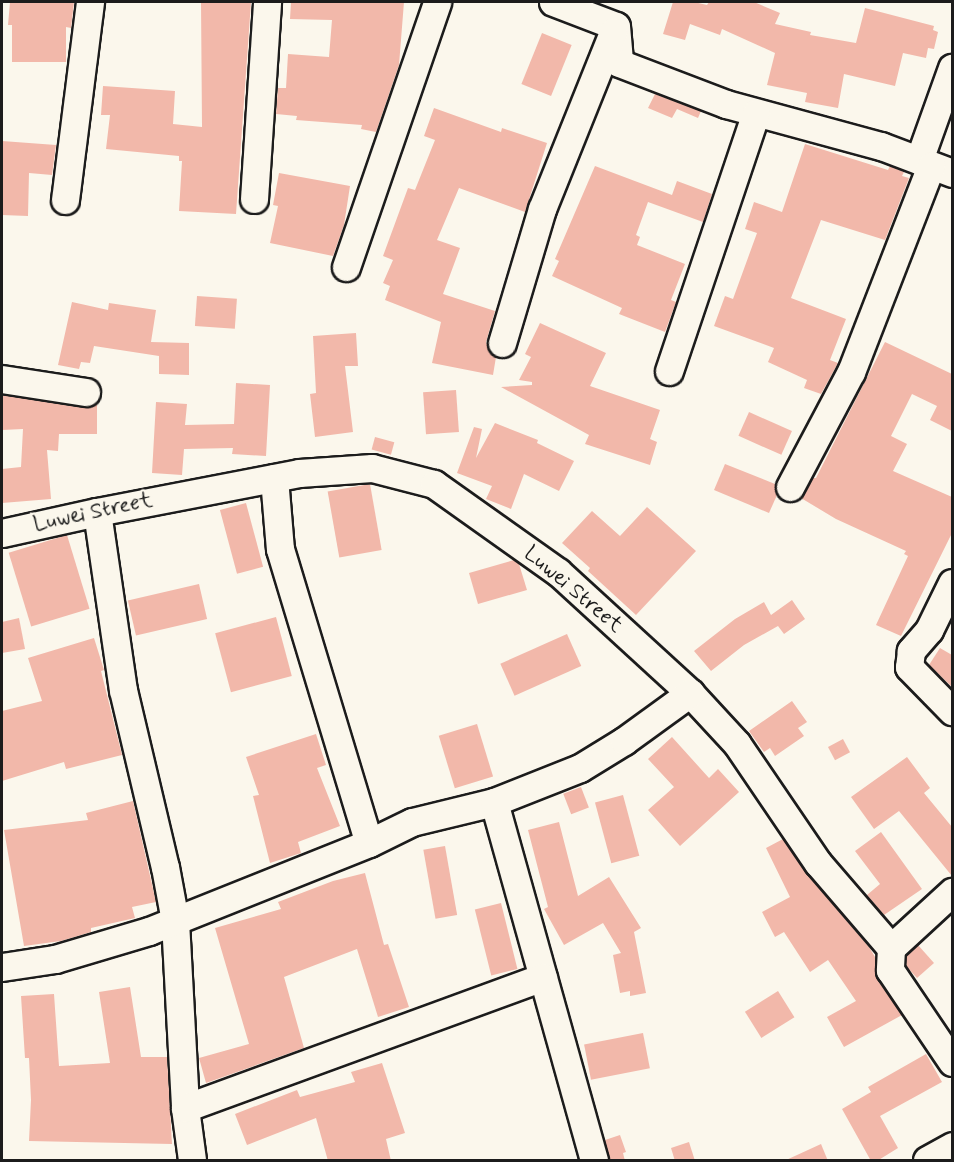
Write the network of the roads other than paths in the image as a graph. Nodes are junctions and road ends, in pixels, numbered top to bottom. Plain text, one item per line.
1 (90, 2) edge
2 (267, 2) edge
3 (437, 2) edge
4 (553, 2) edge
5 (616, 26) junction
6 (952, 68) edge
7 (756, 113) junction
8 (934, 166) edge
9 (254, 199) dead end
10 (65, 200) dead end
11 (346, 267) dead end
12 (502, 344) dead end
13 (669, 371) dead end
14 (2, 379) edge
15 (86, 392) dead end
16 (274, 478) junction
17 (790, 487) dead end
18 (97, 512) junction
19 (2, 533) edge
20 (952, 583) edge
21 (690, 693) junction
22 (952, 711) edge
23 (494, 802) junction
24 (369, 843) junction
25 (952, 892) edge
26 (175, 921) junction
27 (891, 948) junction
28 (2, 967) edge
29 (543, 977) junction
30 (952, 1062) edge
31 (185, 1108) junction
32 (952, 1146) edge
33 (192, 1161) edge
34 (594, 1161) edge
35 (927, 1161) edge

1 - 10 street
2 - 9 street
3 - 11 street
4 - 5 street
5 - 7 street
5 - 12 street
6 - 8 street
7 - 8 street
7 - 13 street
8 - 17 street
14 - 15 street
16 - 18 street, Luwei Street
16 - 21 street, Luwei Street
16 - 24 street
18 - 19 street, Luwei Street
18 - 26 street
20 - 22 street
21 - 23 street
21 - 27 street, Luwei Street
23 - 24 street
23 - 29 street
24 - 26 street
25 - 27 street
26 - 28 street
26 - 31 street
27 - 30 street
29 - 31 street
29 - 34 street
31 - 33 street
32 - 35 street

